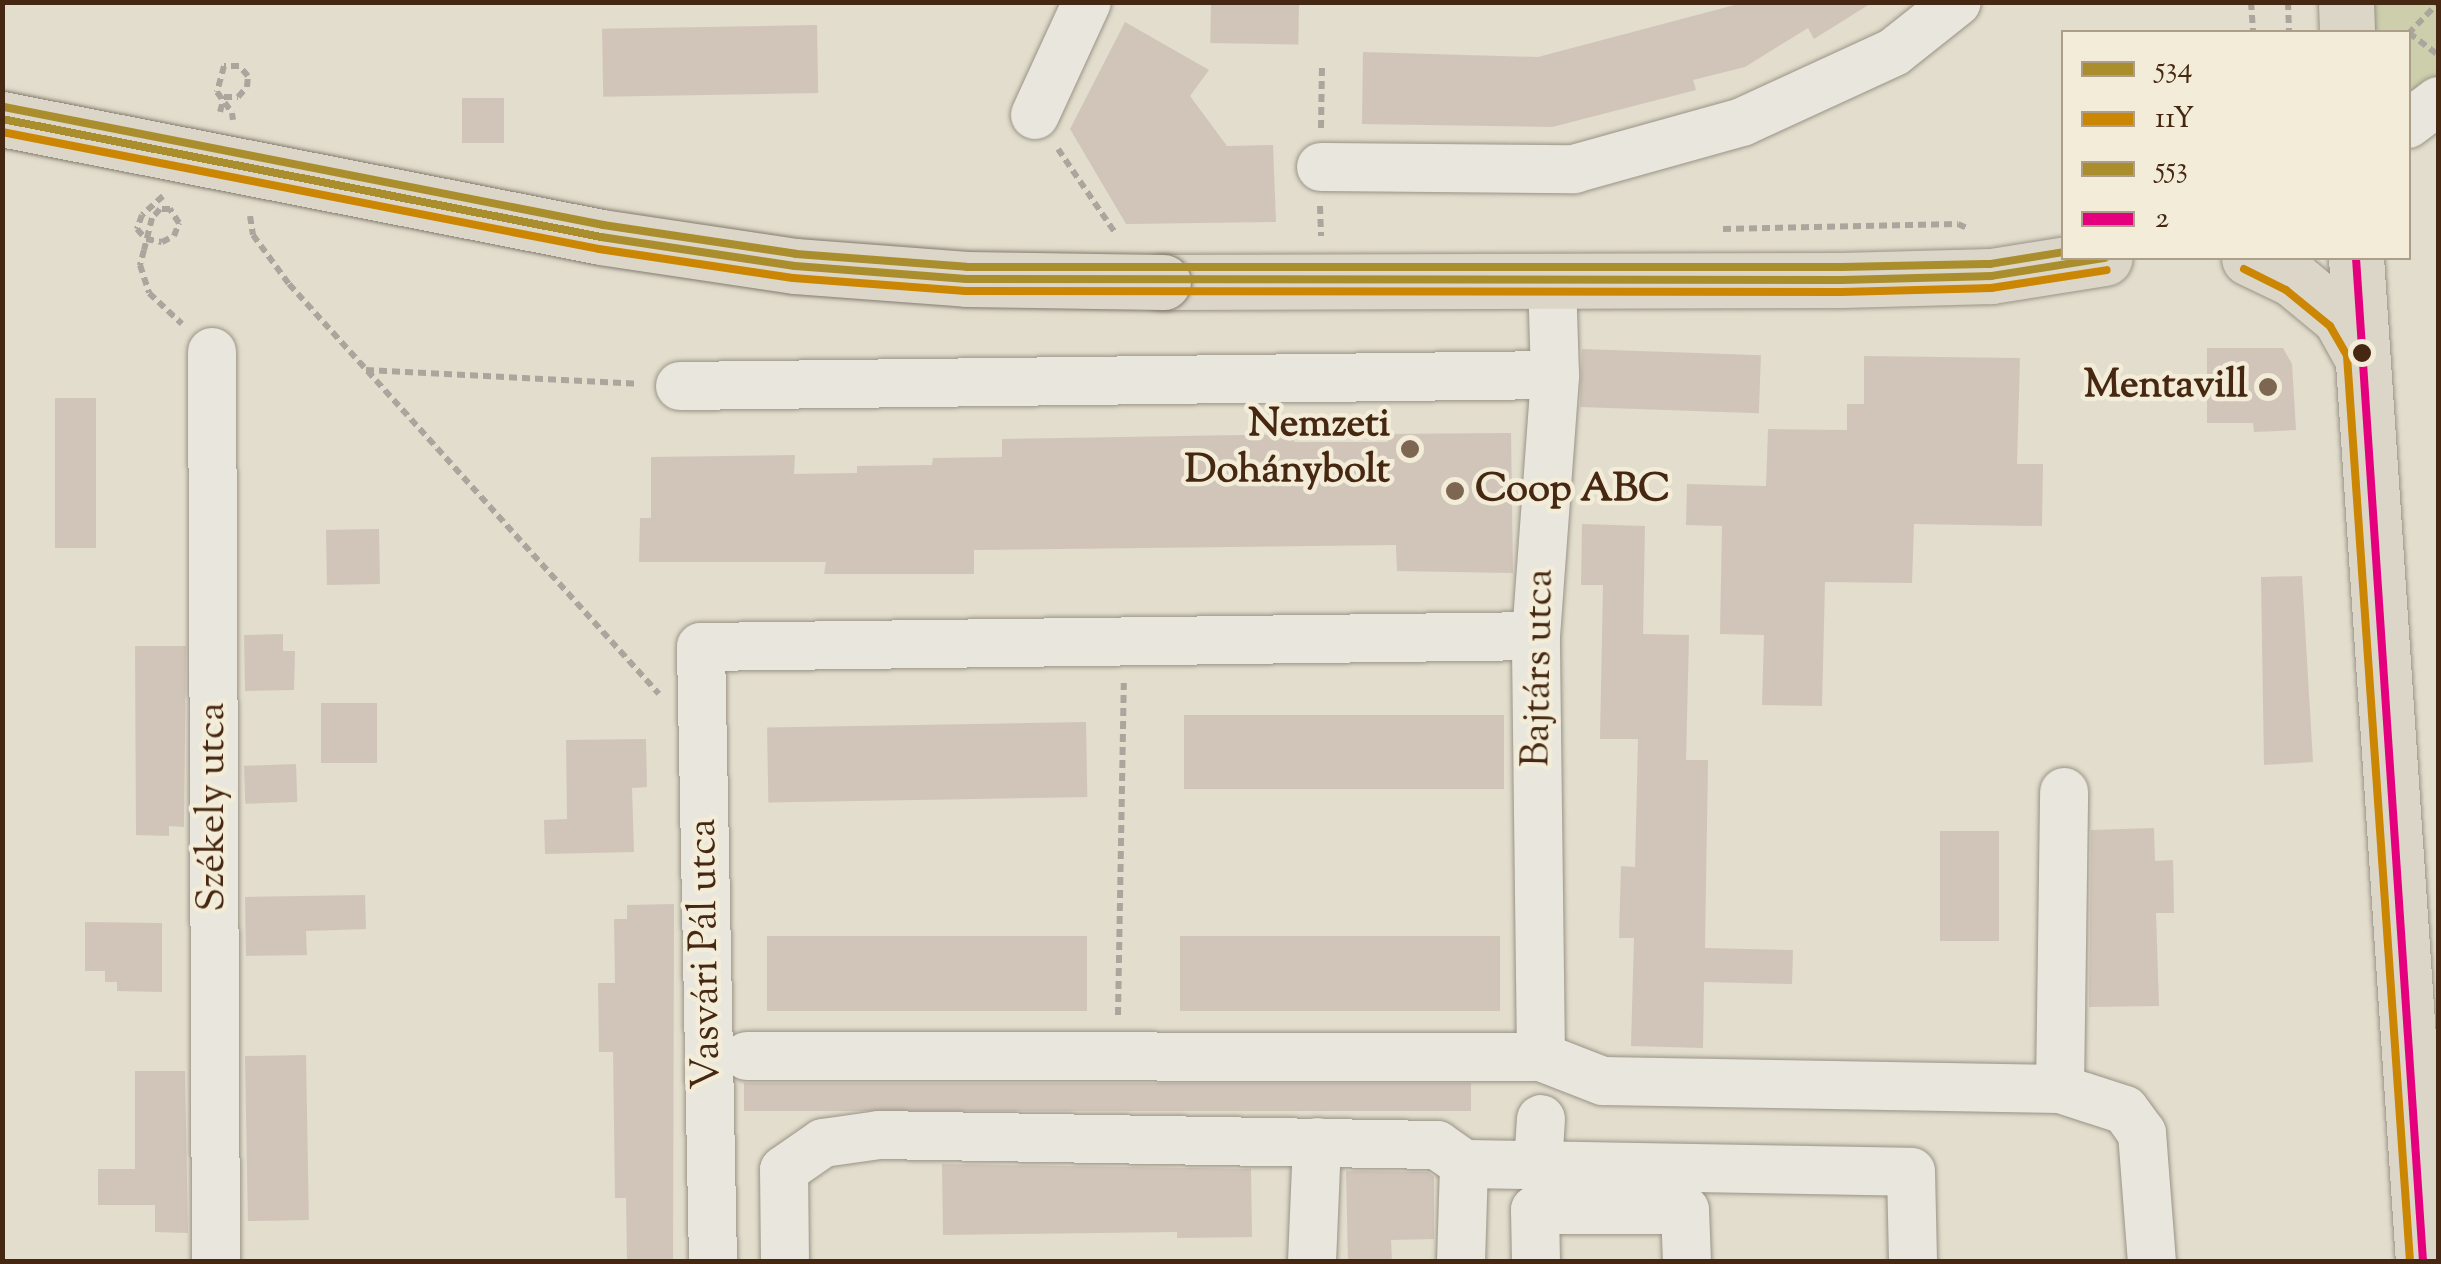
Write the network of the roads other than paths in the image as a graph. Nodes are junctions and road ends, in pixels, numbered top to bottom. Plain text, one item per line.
1 (1087, 2) edge
2 (1957, 2) edge
3 (2346, 2) edge
4 (2347, 30) edge
5 (2438, 101) edge
6 (1035, 115) road end
7 (2, 120) edge
8 (2411, 122) edge
9 (1321, 168) road end
10 (2092, 260) edge
11 (2253, 260) edge
12 (2356, 260) edge
13 (1552, 279) junction
14 (212, 352) road end
15 (2359, 352) junction
16 (1555, 374) junction
17 (680, 386) road end
18 (1536, 636) junction
19 (2064, 792) dead end
20 (747, 1056) dead end
21 (1541, 1057) junction
22 (2060, 1089) junction
23 (1317, 1142) junction
24 (1464, 1164) junction
25 (216, 1262) edge
26 (712, 1262) edge
27 (785, 1262) edge
28 (1312, 1262) edge
29 (1460, 1262) edge
30 (1536, 1262) edge
31 (1686, 1262) edge
32 (1913, 1262) edge
33 (2152, 1262) edge
34 (2423, 1262) edge

1 - 6 street
2 - 9 street
3 - 4 main road
5 - 8 street
7 - 13 main road, bridge
10 - 13 main road
11 - 15 main road
12 - 15 main road
13 - 16 street, Bajtárs utca
14 - 25 street, Székely utca
15 - 34 main road
16 - 17 street
16 - 18 street, Bajtárs utca
18 - 21 street, Bajtárs utca
18 - 26 street, Vasvári Pál utca
19 - 22 street
20 - 21 street
21 - 22 street
22 - 33 street
23 - 24 street
23 - 27 street
23 - 28 street
24 - 29 street
24 - 32 street
30 - 31 street

